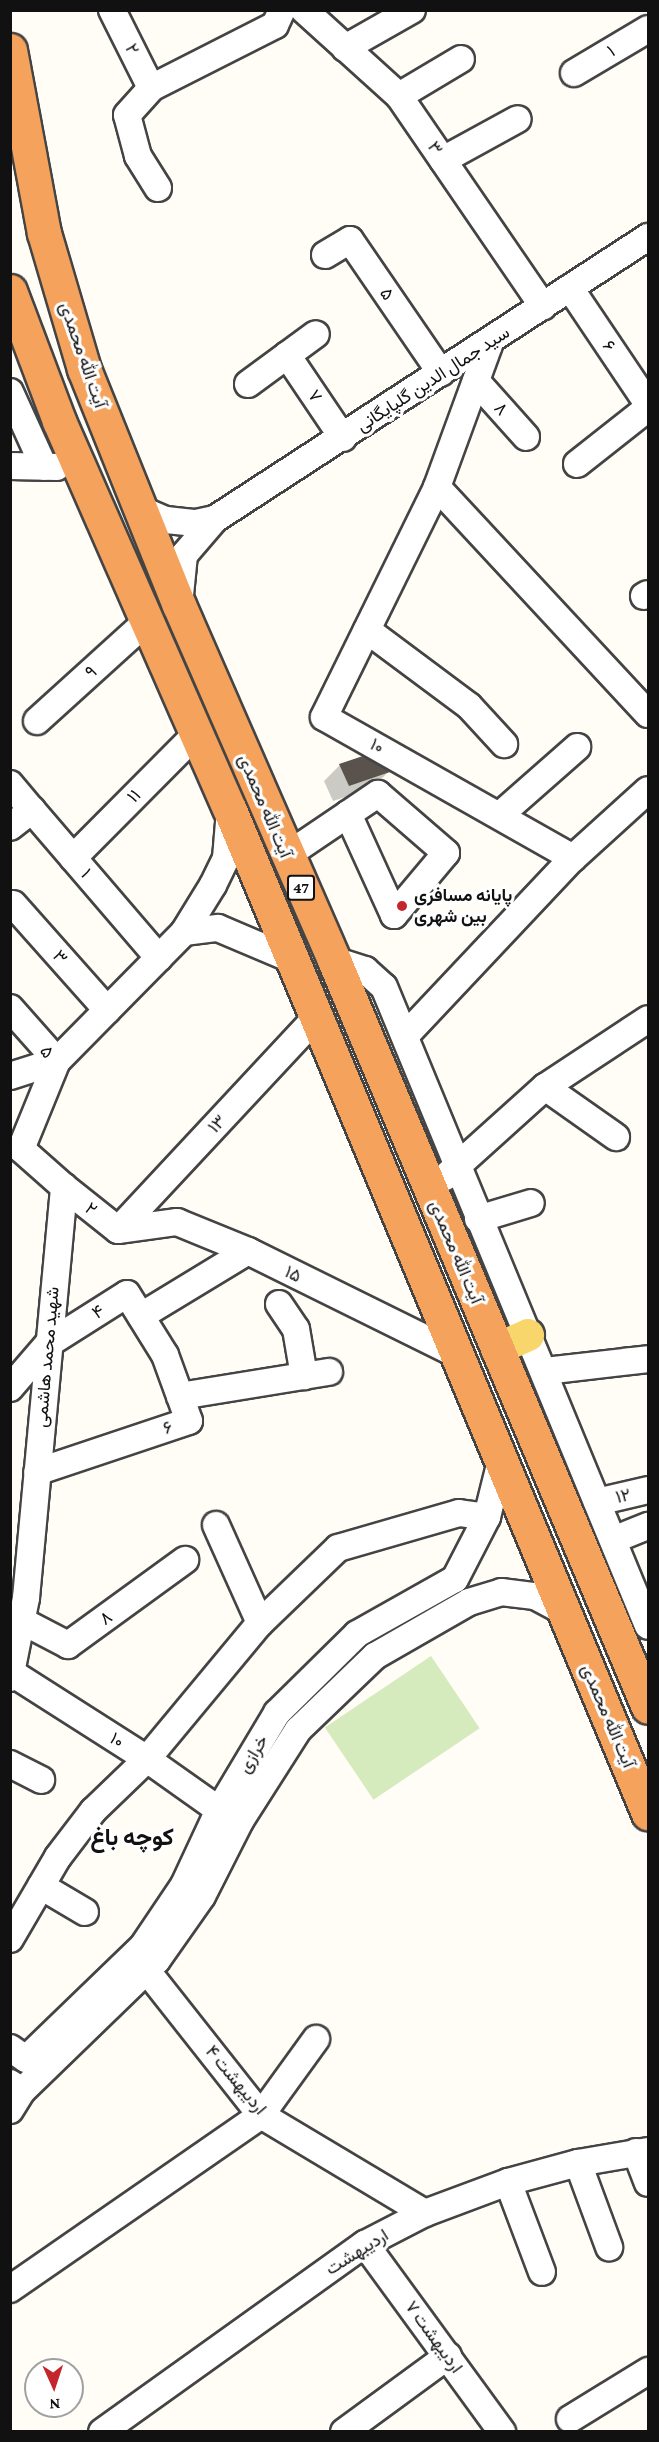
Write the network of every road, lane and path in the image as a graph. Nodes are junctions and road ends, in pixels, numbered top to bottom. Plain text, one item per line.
1 (112, 10) edge
2 (282, 10) edge
3 (304, 10) edge
4 (412, 10) edge
5 (648, 29) edge
6 (345, 48) junction
7 (10, 50) edge
8 (461, 59) dead end
9 (574, 73) dead end
10 (151, 88) junction
11 (399, 96) junction
12 (518, 119) dead end
13 (443, 160) junction
14 (158, 188) dead end
15 (648, 237) edge
16 (325, 255) dead end
17 (570, 288) junction
18 (10, 291) edge
19 (543, 306) junction
20 (316, 334) dead end
21 (490, 342) junction
22 (287, 355) junction
23 (441, 373) junction
24 (476, 381) junction
25 (248, 384) dead end
26 (10, 392) edge
27 (648, 406) edge
28 (526, 437) dead end
29 (343, 438) junction
30 (577, 464) dead end
31 (10, 466) edge
32 (44, 466) junction
33 (79, 467) junction
34 (437, 487) junction
35 (142, 510) junction
36 (215, 519) junction
37 (179, 605) junction
38 (145, 623) junction
39 (367, 630) junction
40 (648, 714) edge
41 (37, 721) dead end
42 (196, 734) junction
43 (504, 744) dead end
44 (577, 747) dead end
45 (10, 784) edge
46 (648, 790) edge
47 (32, 810) junction
48 (230, 810) junction
49 (348, 814) dead end
50 (500, 815) junction
51 (10, 826) edge
52 (286, 855) junction
53 (73, 858) junction
54 (573, 858) junction
55 (13, 904) dead end
56 (184, 932) junction
57 (159, 958) junction
58 (291, 959) junction
59 (334, 960) junction
60 (10, 1008) edge
61 (107, 1010) junction
62 (316, 1018) junction
63 (648, 1019) edge
64 (405, 1036) junction
65 (57, 1061) junction
66 (10, 1076) edge
67 (545, 1088) junction
68 (616, 1137) dead end
69 (16, 1144) edge
70 (456, 1166) junction
71 (64, 1187) junction
72 (431, 1191) junction
73 (531, 1203) dead end
74 (478, 1219) junction
75 (118, 1230) junction
76 (248, 1251) junction
77 (279, 1304) dead end
78 (141, 1316) junction
79 (528, 1335) junction
80 (48, 1344) junction
81 (497, 1349) junction
82 (460, 1356) junction
83 (648, 1359) edge
84 (545, 1371) junction
85 (329, 1372) dead end
86 (304, 1376) junction
87 (10, 1388) edge
88 (180, 1396) junction
89 (548, 1468) junction
90 (507, 1470) junction
91 (37, 1472) junction
92 (648, 1490) edge
93 (597, 1502) junction
94 (487, 1517) junction
95 (570, 1521) junction
96 (216, 1525) dead end
97 (648, 1526) edge
98 (534, 1533) junction
99 (613, 1540) junction
100 (185, 1560) dead end
101 (565, 1612) junction
102 (22, 1621) junction
103 (260, 1623) junction
104 (648, 1626) edge
105 (11, 1676) edge
106 (648, 1707) edge
107 (147, 1759) junction
108 (10, 1764) edge
109 (40, 1780) dead end
110 (219, 1810) junction
111 (648, 1813) edge
112 (41, 1886) junction
113 (85, 1912) dead end
114 (10, 1939) edge
115 (141, 1962) junction
116 (316, 2039) dead end
117 (10, 2048) edge
118 (14, 2095) edge
119 (261, 2115) junction
120 (642, 2152) edge
121 (578, 2163) junction
122 (508, 2182) junction
123 (648, 2183) edge
124 (425, 2213) junction
125 (365, 2244) junction
126 (609, 2247) dead end
127 (542, 2272) dead end
128 (10, 2289) edge
129 (448, 2356) junction
130 (648, 2371) edge
131 (570, 2419) dead end
132 (104, 2431) edge
133 (344, 2432) edge
134 (502, 2432) edge

1 - 10 street, ۲
2 - 10 street
3 - 6 street, ۳
4 - 6 street
5 - 9 street, ۱
6 - 11 street, ۳
7 - 35 highway, آیت الله محمدی / 47
8 - 11 street
10 - 14 street
11 - 13 street, ۳
12 - 13 street
13 - 19 street, ۳
15 - 17 street, سید جمال الدین گلپایگانی
16 - 23 street, ۵
17 - 19 street, سید جمال الدین گلپایگانی
17 - 27 street, ۶
18 - 33 highway, آیت الله محمدی / 47
19 - 21 street, سید جمال الدین گلپایگانی
20 - 22 street
21 - 23 street, سید جمال الدین گلپایگانی
21 - 24 street, ۱۰
22 - 25 street
22 - 29 street, ۷
23 - 29 street, سید جمال الدین گلپایگانی
24 - 28 street, ۸
24 - 34 street, ۱۰
26 - 32 street
27 - 30 street
29 - 36 street, سید جمال الدین گلپایگانی
31 - 32 street
32 - 33 street
33 - 38 highway, آیت الله محمدی / 47
34 - 39 street, ۱۰
34 - 40 street
35 - 36 street
35 - 37 highway, آیت الله محمدی / 47
36 - 37 street
37 - 52 highway, آیت الله محمدی / 47
38 - 41 street, ۹
38 - 42 highway, آیت الله محمدی / 47
39 - 43 street
39 - 50 street, ۱۰
42 - 48 highway, آیت الله محمدی / 47
42 - 53 street, ۱۱
44 - 50 street
45 - 47 street, ۱
46 - 54 street
47 - 51 street
47 - 53 street, ۱
48 - 56 street
48 - 58 highway, آیت الله محمدی / 47
49 - 52 street
50 - 54 street, ۱۰
52 - 59 highway, آیت الله محمدی / 47
53 - 57 street, ۱
54 - 64 street
55 - 61 street, ۳
56 - 57 street
56 - 58 street
57 - 61 street
58 - 62 highway, آیت الله محمدی / 47
59 - 64 street
59 - 72 highway, آیت الله محمدی / 47
60 - 65 street, ۵
61 - 65 street
62 - 75 street, ۱۳
62 - 82 highway, آیت الله محمدی / 47
63 - 67 street
64 - 70 street
65 - 66 street, ۵
65 - 69 street
67 - 68 street
67 - 70 street
69 - 71 street
70 - 72 street
70 - 74 street
71 - 75 street, ۲
71 - 80 street, شهید محمد هاشمی
72 - 81 highway, آیت الله محمدی / 47
73 - 74 street
74 - 79 street
75 - 76 street, ۱۵
76 - 78 street
76 - 82 street, ۱۵
77 - 86 street
78 - 80 street, ۴
78 - 88 street, ۶
79 - 81 main road
79 - 84 street
80 - 87 street
80 - 91 street, شهید محمد هاشمی
81 - 89 highway, آیت الله محمدی / 47
82 - 90 highway, آیت الله محمدی / 47
83 - 84 street
84 - 93 street
85 - 86 street
86 - 88 street
88 - 91 street, ۶
89 - 90 highway
89 - 95 highway, آیت الله محمدی / 47
90 - 94 street, خرازی
90 - 98 highway, آیت الله محمدی / 47
91 - 102 street, شهید محمد هاشمی
92 - 93 street, ۱۲
93 - 99 street
94 - 103 street
94 - 110 street, خرازی
95 - 98 highway
95 - 106 highway, آیت الله محمدی / 47
96 - 103 street
97 - 99 street
98 - 101 highway, آیت الله محمدی / 47
99 - 104 street
100 - 102 street, ۸
101 - 111 highway, آیت الله محمدی / 47
101 - 115 street, خرازی
102 - 105 street, شهید محمد هاشمی
103 - 107 street
105 - 107 street, ۱۰
107 - 110 street, ۱۰
107 - 112 street
108 - 109 street
110 - 115 street, خرازی
112 - 113 street
112 - 114 street
115 - 117 street, خرازی
115 - 118 street, خرازی
115 - 119 street, اردیبهشت ۴
116 - 119 street
119 - 124 street, اردیبهشت ۴
119 - 128 street
120 - 121 street, اردیبهشت
120 - 123 street
121 - 122 street, اردیبهشت
121 - 126 street
122 - 124 street, اردیبهشت
122 - 127 street
124 - 125 street, اردیبهشت
125 - 129 street, اردیبهشت ۷
125 - 132 street, اردیبهشت
129 - 133 street
129 - 134 street, اردیبهشت ۷
130 - 131 street

